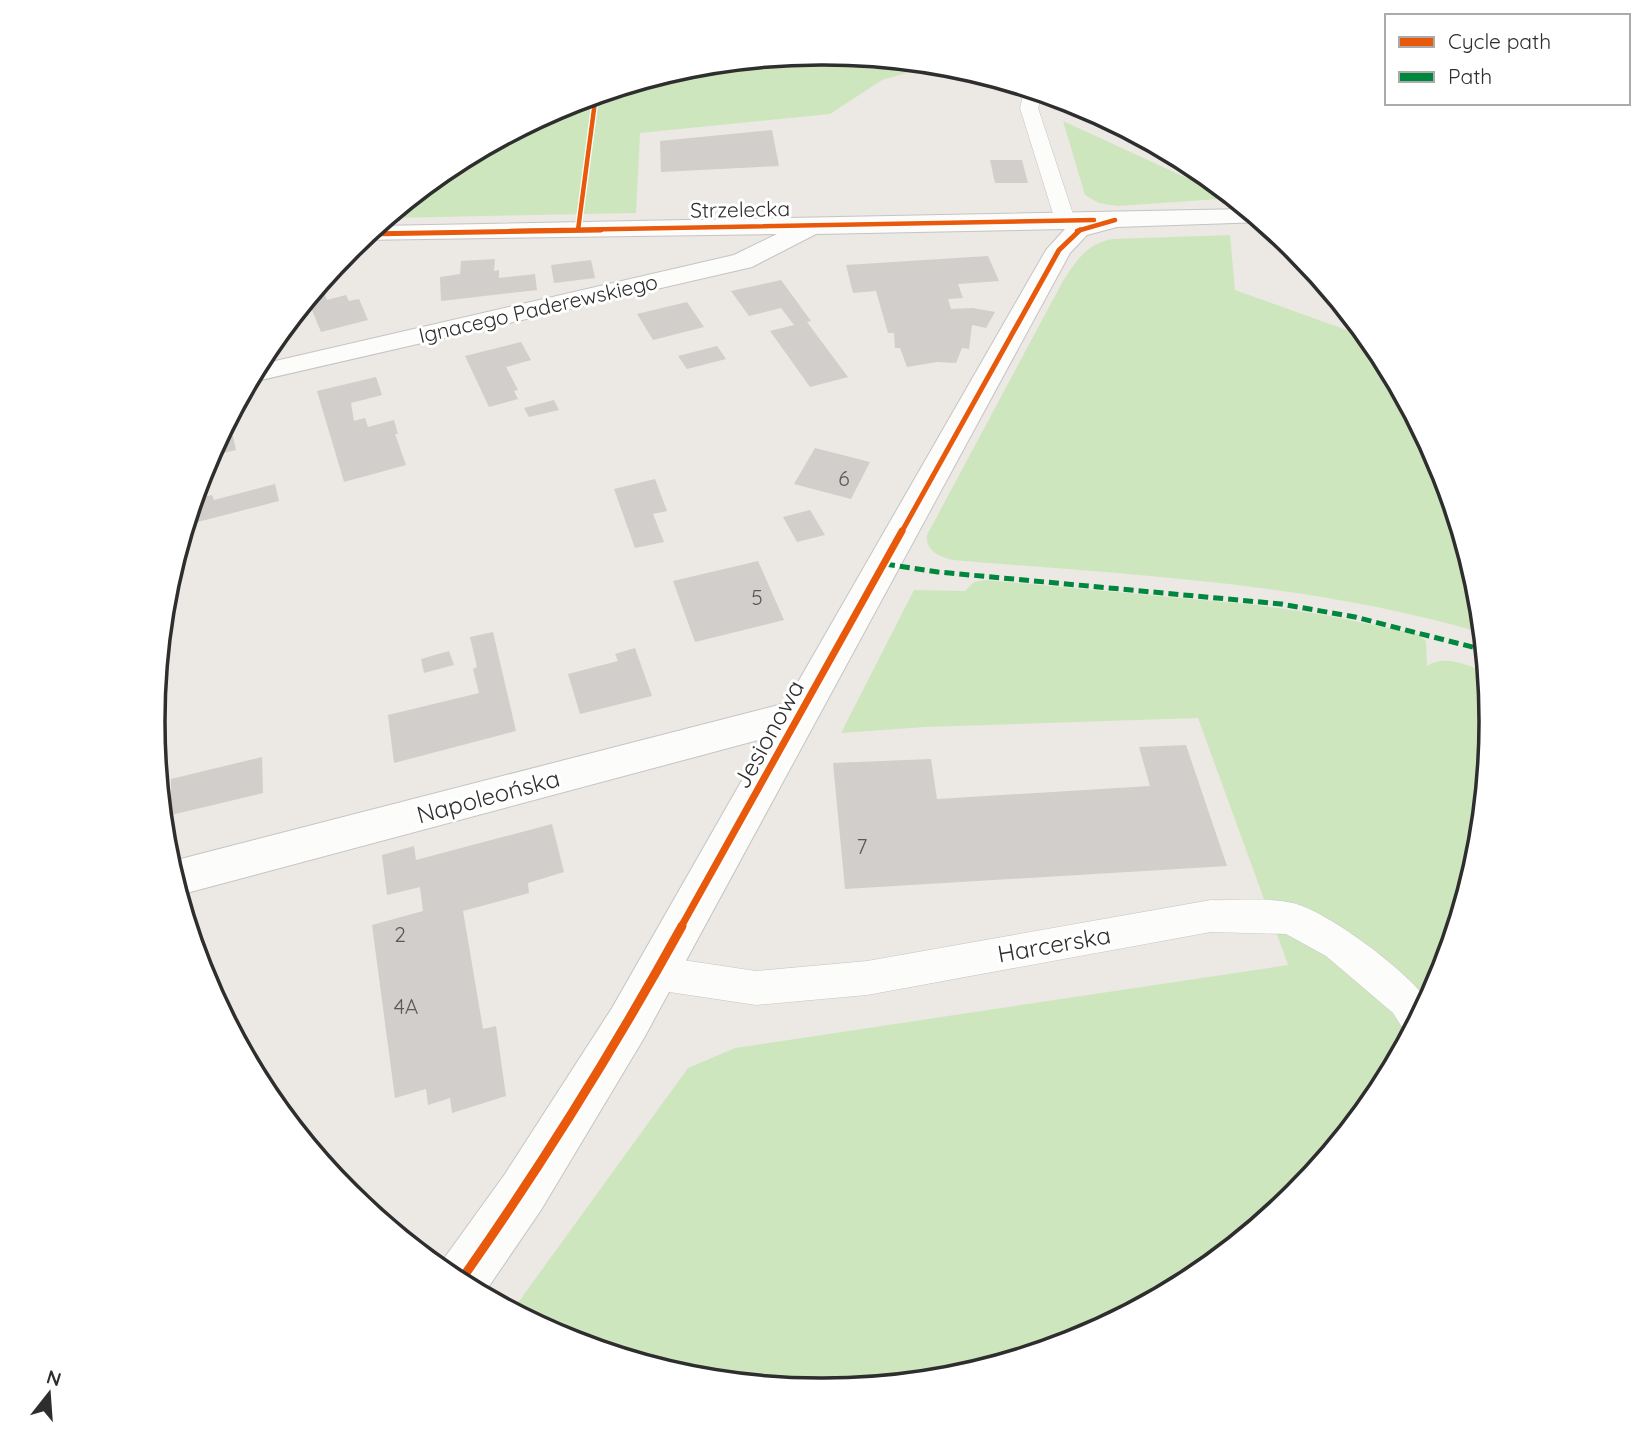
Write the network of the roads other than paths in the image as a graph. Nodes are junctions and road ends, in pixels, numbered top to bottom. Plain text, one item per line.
1 (1031, 99) edge
2 (1241, 216) edge
3 (1065, 220) junction
4 (1115, 220) junction
5 (817, 224) junction
6 (383, 234) edge
7 (267, 372) edge
8 (802, 714) junction
9 (184, 875) edge
10 (656, 973) junction
11 (1412, 1010) edge
12 (466, 1273) edge

1 - 3 lane
2 - 4 street, Strzelecka
3 - 4 street, Strzelecka
3 - 5 street, Strzelecka
4 - 8 street, Jesionowa
5 - 6 street, Strzelecka
5 - 7 street, Ignacego Paderewskiego
8 - 9 street, Napoleońska
8 - 10 street, Jesionowa
10 - 11 lane, Harcerska
10 - 12 street, Jesionowa

